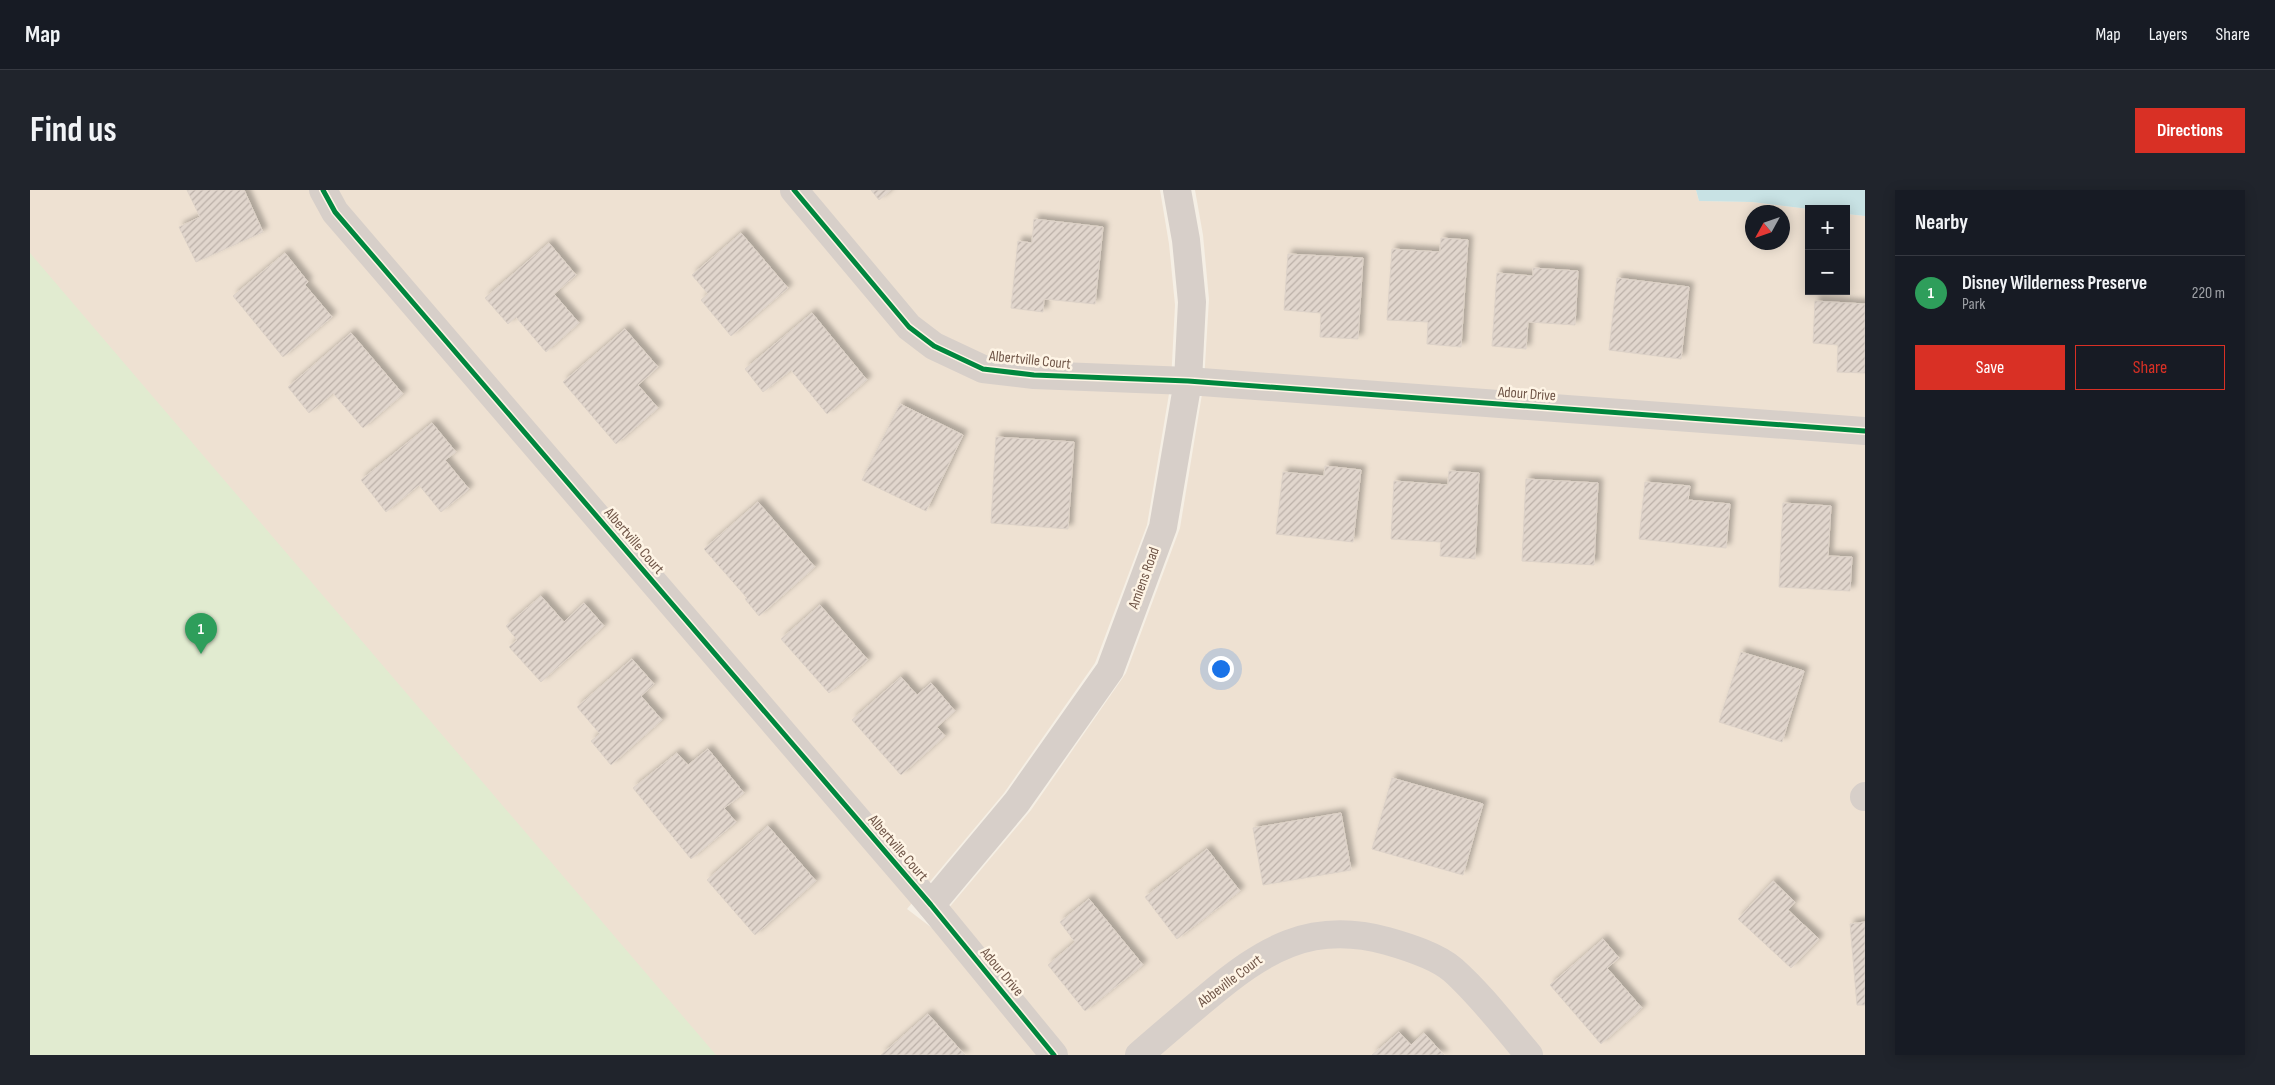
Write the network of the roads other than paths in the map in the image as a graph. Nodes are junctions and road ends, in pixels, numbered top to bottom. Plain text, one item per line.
1 (323, 190) edge
2 (794, 190) edge
3 (1177, 190) edge
4 (1188, 382) junction
5 (1865, 431) edge
6 (931, 905) junction
7 (1054, 1055) edge
8 (1139, 1055) edge
9 (1529, 1055) edge

1 - 6 street, Albertville Court
2 - 4 street, Albertville Court
3 - 4 street, Amiens Road
4 - 5 street, Adour Drive
4 - 6 street, Amiens Road
6 - 7 street, Adour Drive
8 - 9 street, Abbeville Court

